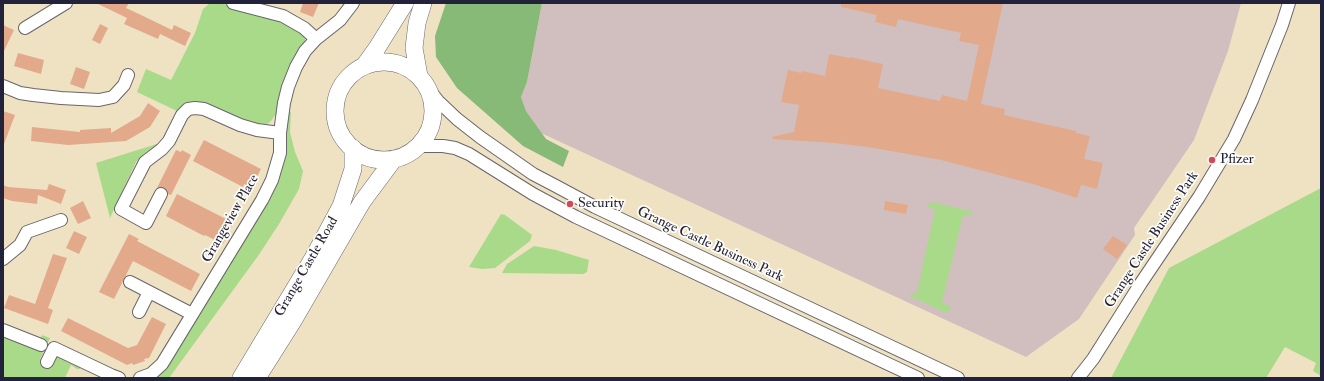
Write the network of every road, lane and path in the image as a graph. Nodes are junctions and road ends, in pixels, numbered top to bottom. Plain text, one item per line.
1 (66, 3) edge
2 (353, 3) edge
3 (405, 3) edge
4 (423, 3) edge
5 (1289, 3) edge
6 (237, 4) edge
7 (25, 28) dead end
8 (316, 39) junction
9 (364, 66) junction
10 (128, 75) dead end
11 (423, 81) junction
12 (3, 86) edge
13 (280, 133) junction
14 (419, 146) junction
15 (353, 148) junction
16 (394, 159) junction
17 (161, 194) dead end
18 (61, 220) dead end
19 (3, 260) edge
20 (130, 282) dead end
21 (149, 292) junction
22 (139, 312) dead end
23 (192, 314) junction
24 (3, 330) edge
25 (41, 345) dead end
26 (1094, 359) junction
27 (47, 362) dead end
28 (119, 378) edge
29 (140, 378) edge
30 (241, 378) edge
31 (257, 378) edge
32 (918, 378) edge
33 (958, 378) edge
34 (1078, 378) edge
35 (1088, 378) edge

1 - 7 street
2 - 8 street, Grangeview Place
3 - 9 main road, Grange Castle Road
4 - 11 main road, Grange Castle Road
5 - 26 street, Grange Castle Business Park
6 - 8 street
8 - 13 street, Grangeview Place
9 - 11 main road, Grange Castle Road
9 - 15 main road, Grange Castle Road
10 - 12 street
11 - 14 main road, Grange Castle Road
11 - 33 street, Grange Castle Business Park
13 - 17 street
13 - 23 street, Grangeview Place
14 - 16 main road, Grange Castle Road
14 - 32 street
15 - 16 main road, Grange Castle Road
15 - 30 main road, Grange Castle Road
16 - 31 main road, Grange Castle Road
18 - 19 street
20 - 21 street
21 - 22 street
21 - 23 street
23 - 29 street, Grangeview Place
24 - 25 street
26 - 34 street, Grange Castle Business Park
26 - 35 street, Grange Castle Business Park
27 - 28 street

